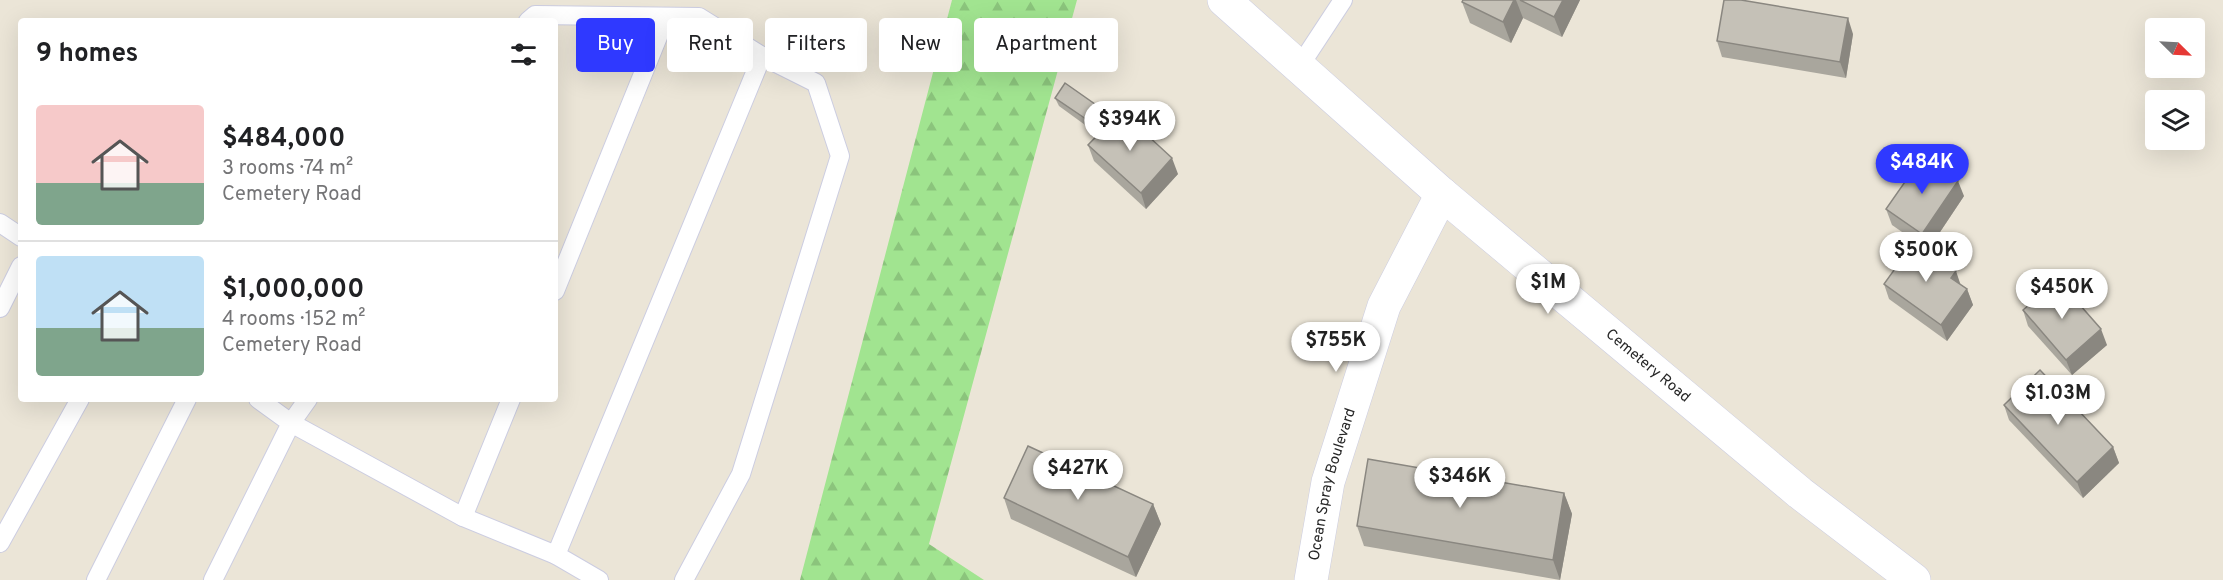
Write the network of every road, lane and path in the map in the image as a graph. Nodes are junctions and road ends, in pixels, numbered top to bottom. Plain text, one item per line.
1 (1224, 0) edge
2 (1343, 0) edge
3 (666, 17) junction
4 (532, 18) edge
5 (762, 56) junction
6 (1299, 67) junction
7 (1442, 194) junction
8 (0, 223) edge
9 (18, 235) edge
10 (18, 272) edge
11 (558, 284) edge
12 (0, 308) edge
13 (78, 402) edge
14 (185, 402) edge
15 (262, 402) edge
16 (306, 402) edge
17 (510, 402) edge
18 (291, 423) junction
19 (463, 517) junction
20 (0, 543) edge
21 (556, 555) junction
22 (96, 580) edge
23 (213, 580) edge
24 (599, 580) edge
25 (684, 580) edge
26 (1311, 580) edge
27 (1914, 580) edge

1 - 6 street, Cemetery Road
2 - 6 lane
3 - 4 lane
3 - 5 lane
3 - 11 lane
5 - 21 lane
5 - 25 lane
6 - 7 street, Cemetery Road
7 - 26 street, Ocean Spray Boulevard
7 - 27 street, Cemetery Road
8 - 9 lane
10 - 12 lane
13 - 20 lane
14 - 22 lane
15 - 18 lane
16 - 18 lane
17 - 19 lane
18 - 19 lane
18 - 23 lane
19 - 21 lane
21 - 24 lane

